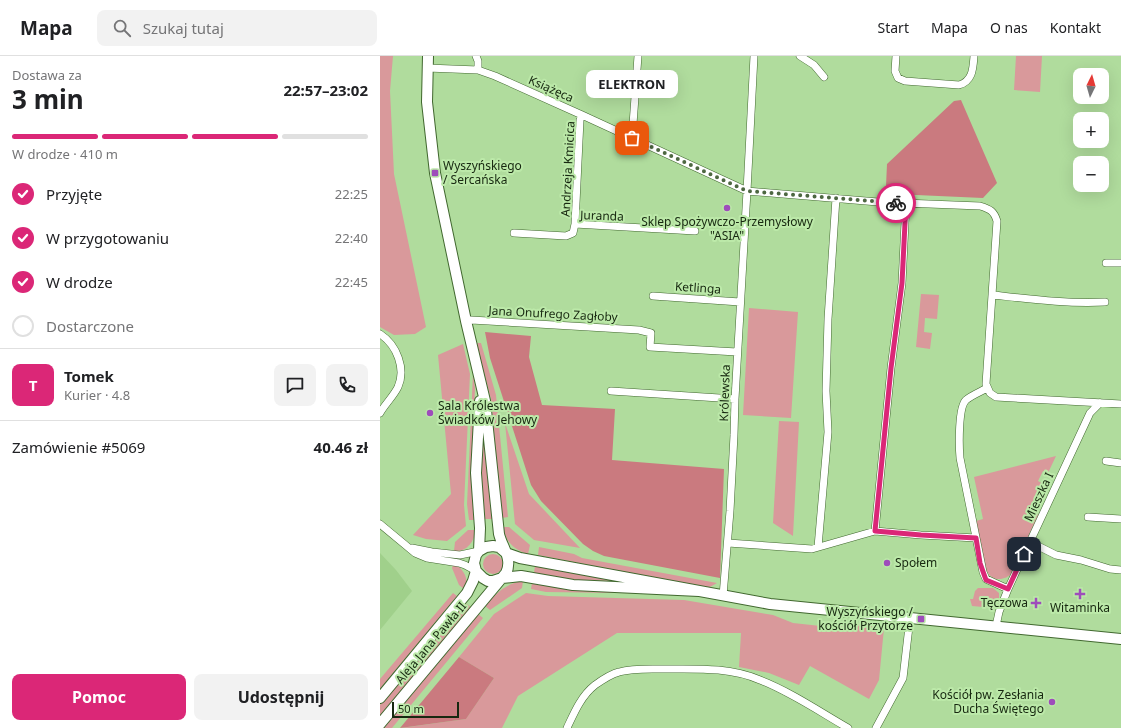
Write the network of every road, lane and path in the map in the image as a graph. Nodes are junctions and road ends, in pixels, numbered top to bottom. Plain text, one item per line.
1 (428, 56) edge
2 (476, 56) edge
3 (638, 56) edge
4 (754, 56) edge
5 (800, 56) edge
6 (896, 56) edge
7 (974, 56) edge
8 (427, 68) junction
9 (478, 70) junction
10 (824, 77) dead end
11 (582, 115) junction
12 (632, 138) junction
13 (747, 191) junction
14 (836, 198) junction
15 (906, 203) junction
16 (575, 224) junction
17 (695, 231) dead end
18 (514, 233) dead end
19 (1106, 262) dead end
20 (1121, 263) edge
21 (993, 295) junction
22 (653, 296) dead end
23 (740, 302) junction
24 (1105, 302) dead end
25 (466, 321) junction
26 (380, 334) edge
27 (737, 352) junction
28 (479, 375) junction
29 (987, 386) junction
30 (611, 391) dead end
31 (735, 399) junction
32 (1100, 403) junction
33 (1121, 404) edge
34 (380, 413) edge
35 (1106, 461) dead end
36 (1121, 462) edge
37 (1088, 517) dead end
38 (1121, 519) edge
39 (380, 524) edge
40 (875, 531) junction
41 (976, 538) junction
42 (1030, 542) junction
43 (728, 543) junction
44 (406, 546) junction
45 (818, 547) junction
46 (480, 551) junction
47 (506, 553) junction
48 (1121, 570) edge
49 (476, 571) junction
50 (502, 578) junction
51 (1008, 589) junction
52 (699, 591) junction
53 (723, 596) junction
54 (910, 618) junction
55 (996, 626) junction
56 (1121, 639) edge
57 (380, 698) edge
58 (380, 724) edge
59 (567, 728) edge
60 (848, 728) edge
61 (876, 728) edge

1 - 8 street
2 - 9 street
3 - 12 street
4 - 13 street, Królewska
5 - 10 street
6 - 7 street
8 - 9 street, Książęca
8 - 25 street
9 - 11 street, Książęca
11 - 12 street, Książęca
11 - 16 street, Andrzeja Kmicica
12 - 13 street, Książęca
13 - 14 street
13 - 23 street, Królewska
14 - 15 street
14 - 45 street
15 - 21 street
15 - 40 street
16 - 17 street, Juranda
16 - 18 street, Juranda
19 - 20 street
21 - 24 street
21 - 29 street
22 - 23 street, Ketlinga
23 - 27 street, Królewska
25 - 27 street, Jana Onufrego Zagłoby
25 - 28 street
26 - 34 street
27 - 31 street, Królewska
28 - 46 street
28 - 47 street
29 - 32 street
29 - 41 street
30 - 31 street
31 - 43 street, Królewska
32 - 33 street
32 - 42 street, Mieszka I
35 - 36 street
37 - 38 street
39 - 44 street
40 - 41 street
40 - 45 street
41 - 51 street
42 - 48 street
42 - 51 street, Mieszka I
43 - 45 street
43 - 53 street, Królewska
44 - 46 street
44 - 49 street
46 - 47 street
46 - 49 street
47 - 50 street
47 - 52 street
49 - 50 street
49 - 57 street, Aleja Jana Pawła II
50 - 52 street
50 - 58 street, Aleja Jana Pawła II
51 - 55 street, Mieszka I
52 - 53 street
53 - 54 street
54 - 55 street
54 - 61 street
55 - 56 street
59 - 60 street

